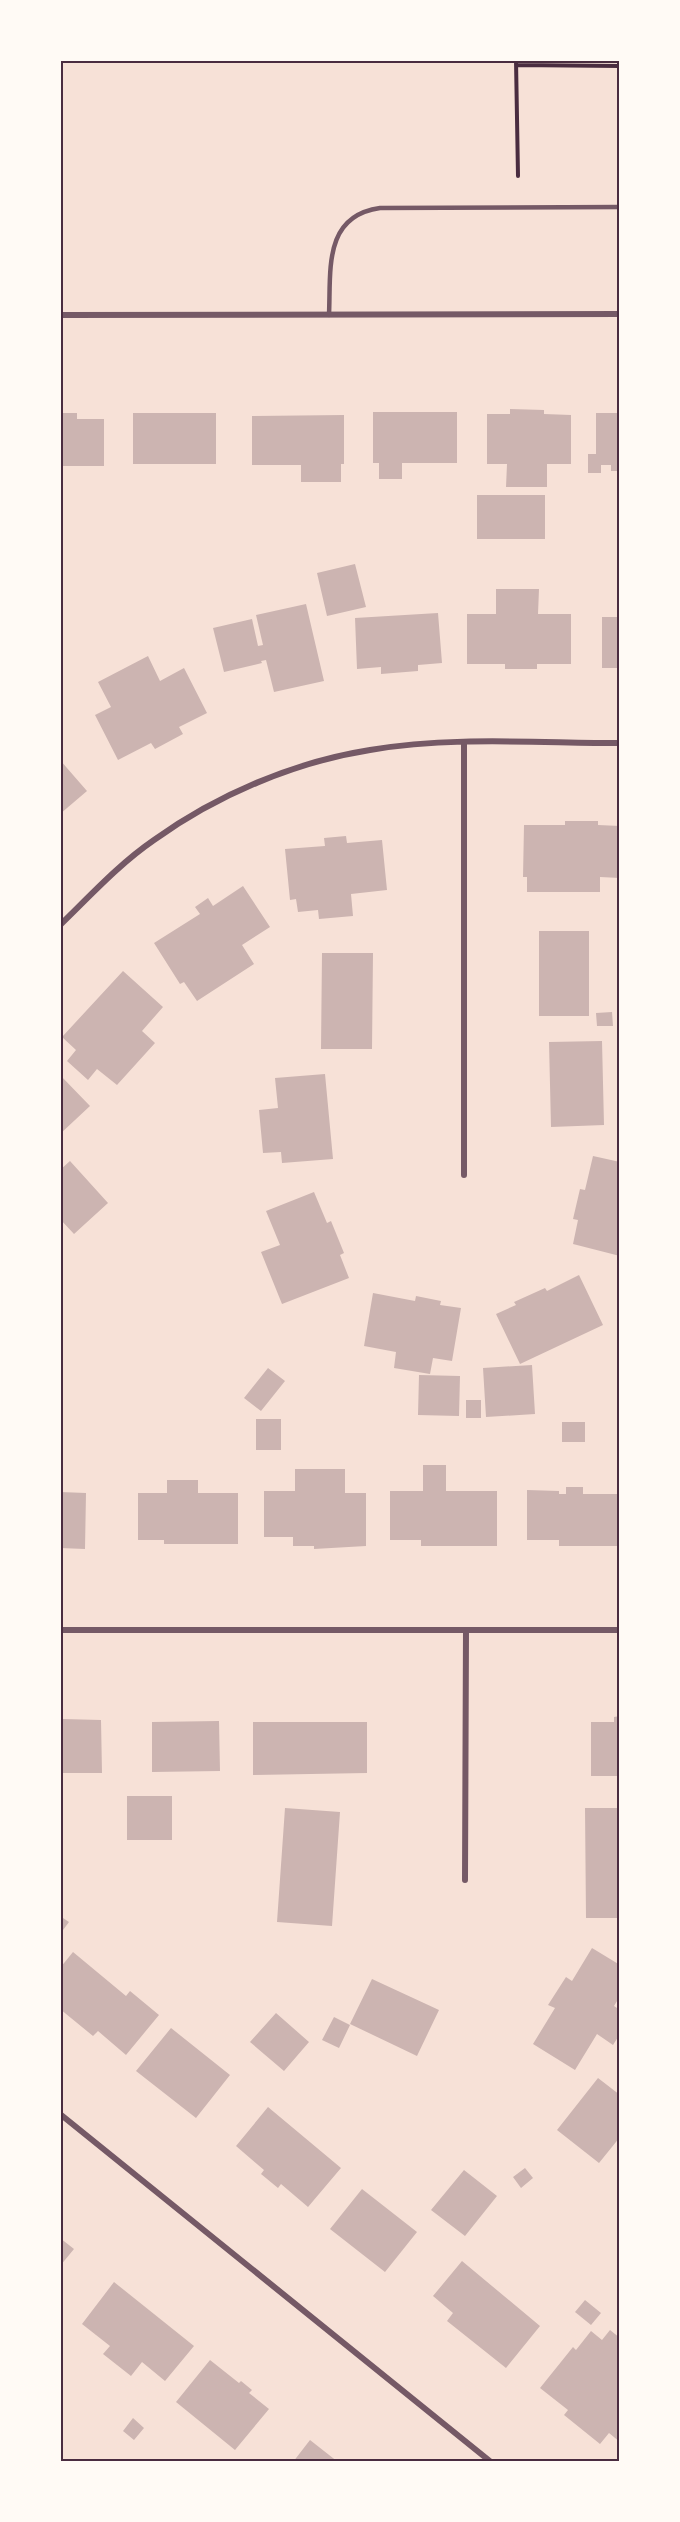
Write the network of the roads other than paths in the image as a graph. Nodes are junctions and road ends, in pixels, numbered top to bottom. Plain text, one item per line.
1 (620, 207) edge
2 (620, 314) edge
3 (60, 315) edge
4 (329, 315) junction
5 (465, 743) junction
6 (620, 743) edge
7 (60, 925) edge
8 (464, 1175) dead end
9 (60, 1630) edge
10 (466, 1630) junction
11 (620, 1630) edge
12 (465, 1880) dead end
13 (60, 2114) edge
14 (491, 2462) edge

1 - 4 lane
2 - 4 street
3 - 4 street
5 - 6 street
5 - 7 street
5 - 8 street
9 - 10 street
10 - 11 street
10 - 12 street
13 - 14 street

